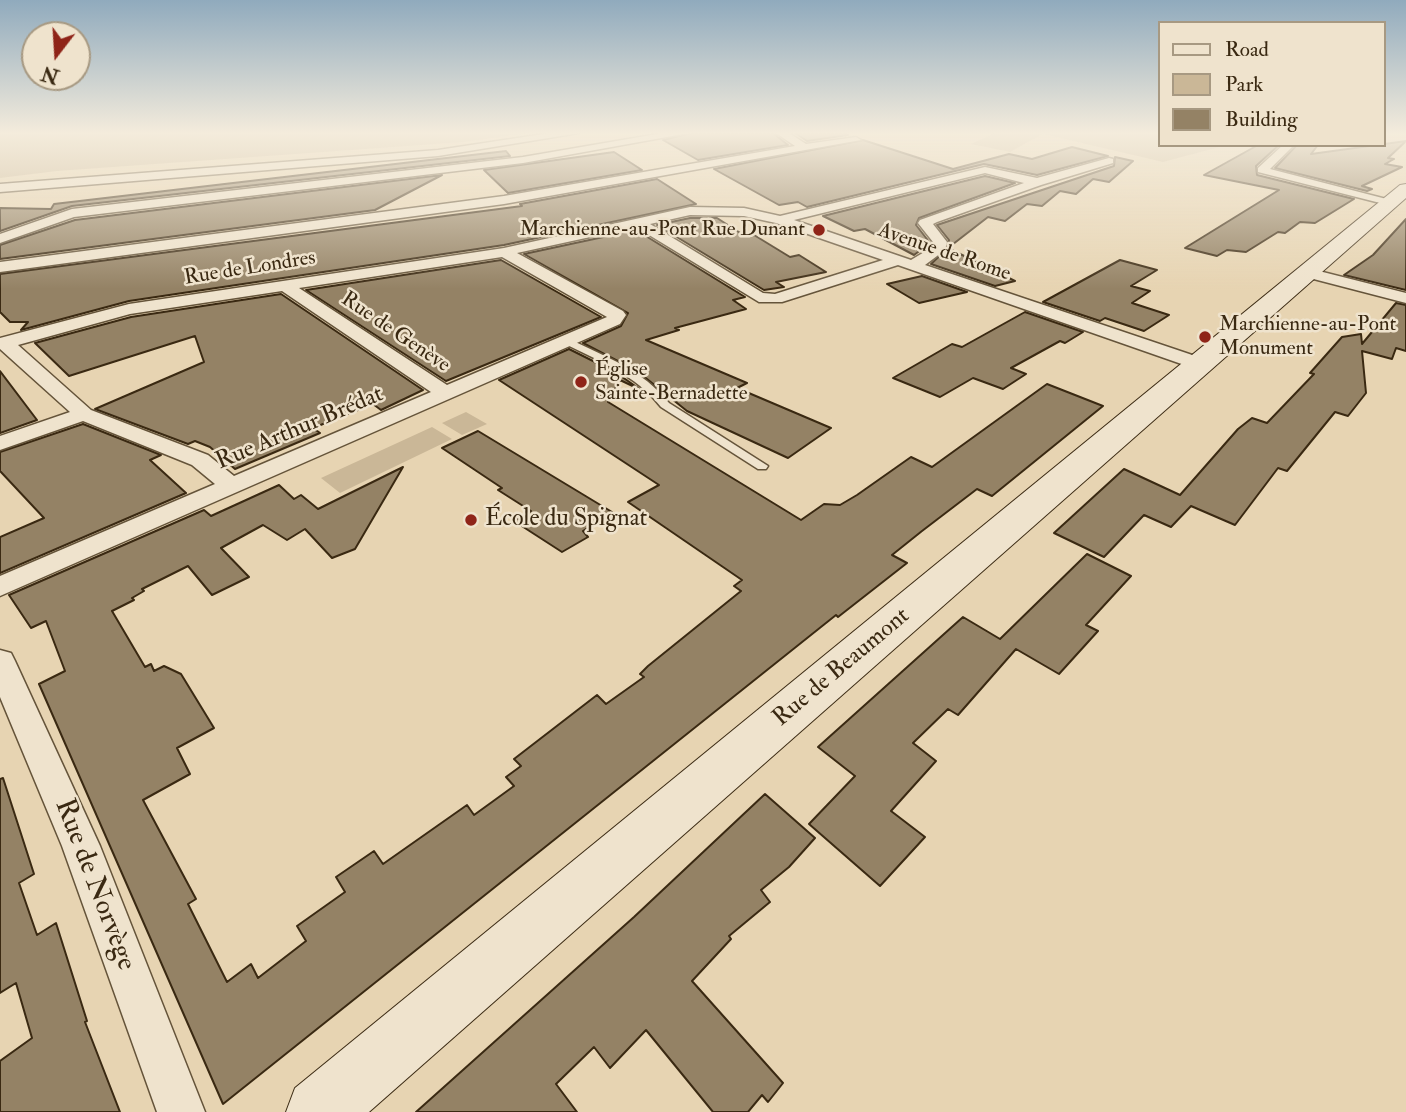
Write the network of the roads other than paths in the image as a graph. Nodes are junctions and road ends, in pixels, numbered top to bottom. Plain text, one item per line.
1 (39, 185) edge
2 (311, 185) edge
3 (603, 185) edge
4 (924, 185) edge
5 (1029, 185) edge
6 (1340, 185) edge
7 (0, 188) edge
8 (1399, 196) edge
9 (780, 220) junction
10 (0, 222) edge
11 (48, 222) junction
12 (637, 222) junction
13 (0, 239) edge
14 (504, 252) junction
15 (904, 263) junction
16 (0, 267) edge
17 (1307, 273) junction
18 (284, 285) junction
19 (1406, 298) edge
20 (566, 341) junction
21 (2, 343) edge
22 (1200, 364) junction
23 (447, 394) junction
24 (84, 414) junction
25 (0, 443) edge
26 (762, 466) dead end
27 (231, 486) junction
28 (0, 587) edge
29 (0, 661) edge
30 (181, 1112) edge
31 (318, 1112) edge

1 - 7 street
2 - 11 street
3 - 16 street
4 - 9 street
5 - 15 street
6 - 8 street
8 - 17 main road, Rue de Beaumont
9 - 12 street, Avenue de Rome
9 - 15 street, Avenue de Rome
10 - 11 street
11 - 13 street
12 - 14 street, Avenue de Rome
12 - 15 street
14 - 18 street, Rue de Londres
14 - 20 street, Rue Arthur Brédat
15 - 22 street, Avenue de Rome
17 - 19 street
17 - 22 main road, Rue de Beaumont
18 - 21 street, Rue de Londres
18 - 23 street, Rue de Genève
20 - 23 street, Rue Arthur Brédat
20 - 26 lane
21 - 24 street
22 - 31 main road, Rue de Beaumont
23 - 27 street, Rue Arthur Brédat
24 - 25 street
24 - 27 street
27 - 28 street, Rue Arthur Brédat
29 - 30 street, Rue de Norvège

